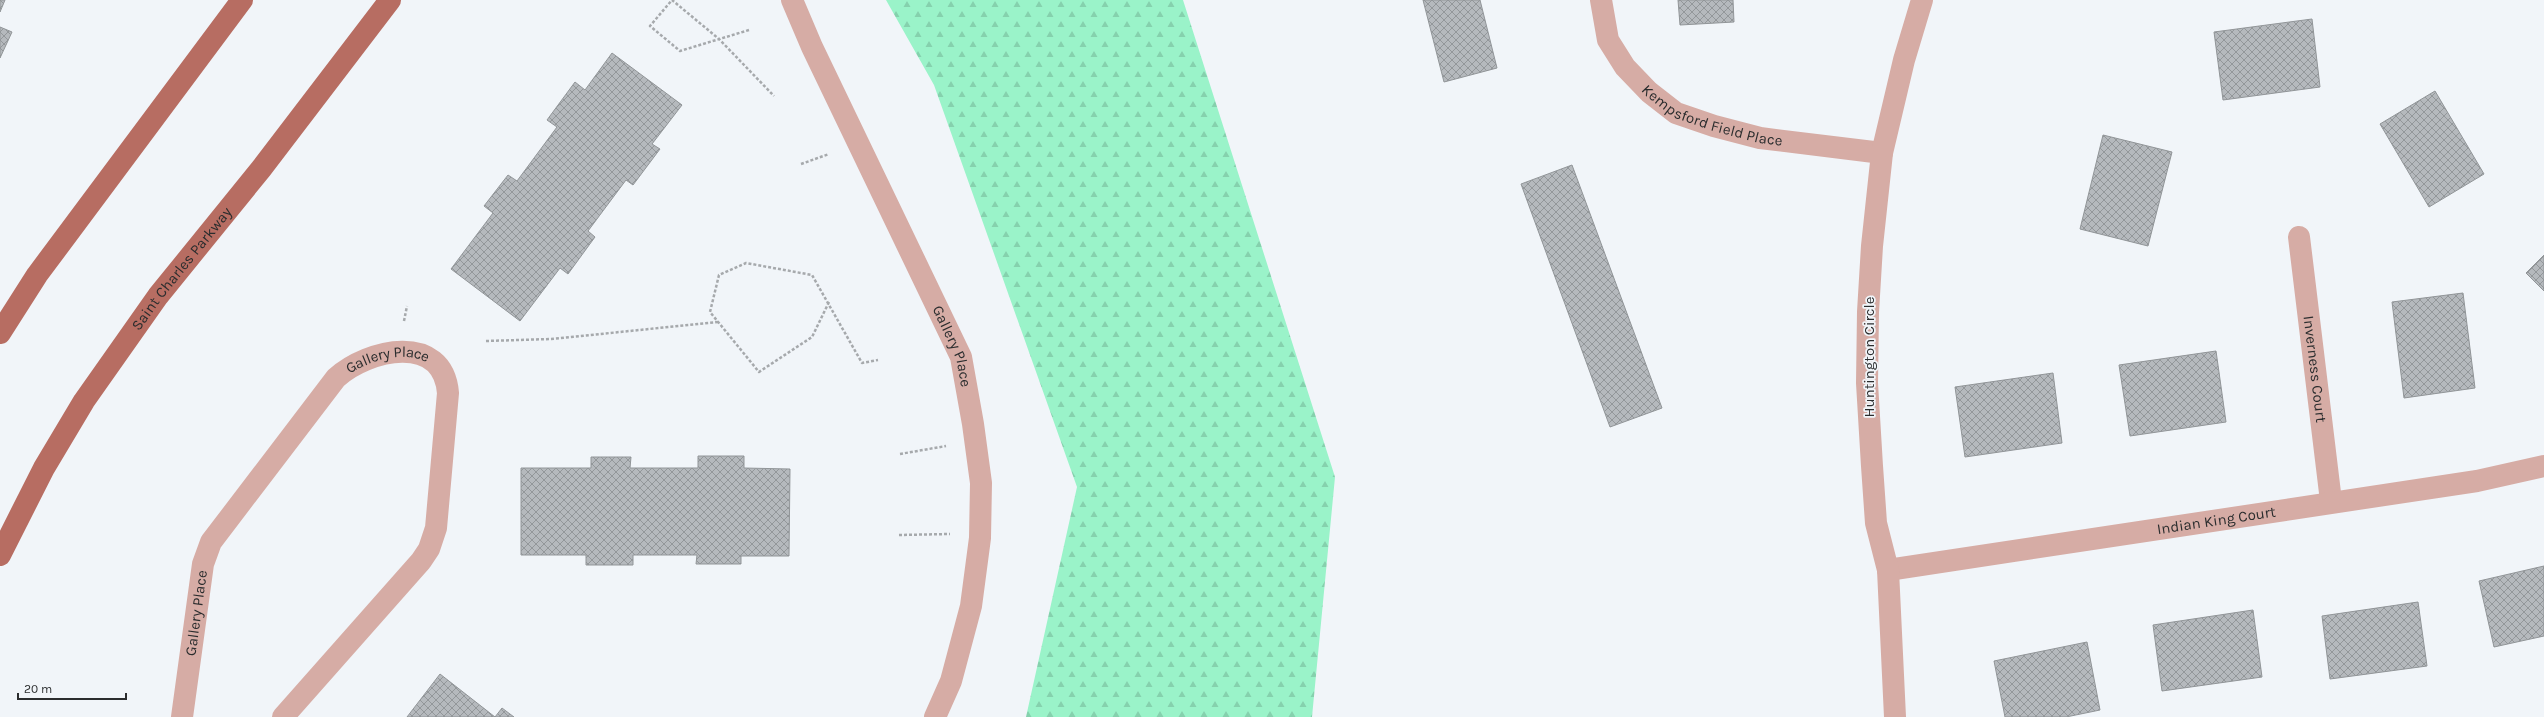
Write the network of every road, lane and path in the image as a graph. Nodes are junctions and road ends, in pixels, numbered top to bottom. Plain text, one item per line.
1 (242, 0) edge
2 (390, 0) edge
3 (792, 0) edge
4 (1601, 0) edge
5 (1922, 0) edge
6 (749, 30) dead end
7 (719, 39) junction
8 (774, 96) dead end
9 (1882, 153) junction
10 (2299, 237) dead end
11 (829, 302) junction
12 (718, 322) junction
13 (0, 333) edge
14 (486, 341) dead end
15 (878, 360) dead end
16 (976, 440) junction
17 (900, 454) dead end
18 (2544, 466) edge
19 (2331, 502) junction
20 (980, 533) junction
21 (899, 535) dead end
22 (0, 555) edge
23 (1888, 570) junction
24 (182, 717) edge
25 (283, 717) edge
26 (935, 717) edge
27 (1895, 717) edge

1 - 13 main road
2 - 22 main road, Saint Charles Parkway
3 - 16 street, Gallery Place
4 - 9 street, Kempsford Field Place
5 - 9 street, Huntington Circle
6 - 7 path
7 - 7 path
7 - 8 path
9 - 23 street, Huntington Circle
10 - 19 street, Inverness Court
11 - 12 path
11 - 12 path
11 - 15 path
12 - 14 path
16 - 17 path
16 - 20 street, Gallery Place
18 - 19 street, Indian King Court
19 - 23 street, Indian King Court
20 - 21 path
20 - 26 street, Gallery Place
23 - 27 street, Huntington Circle
24 - 25 street, Gallery Place

